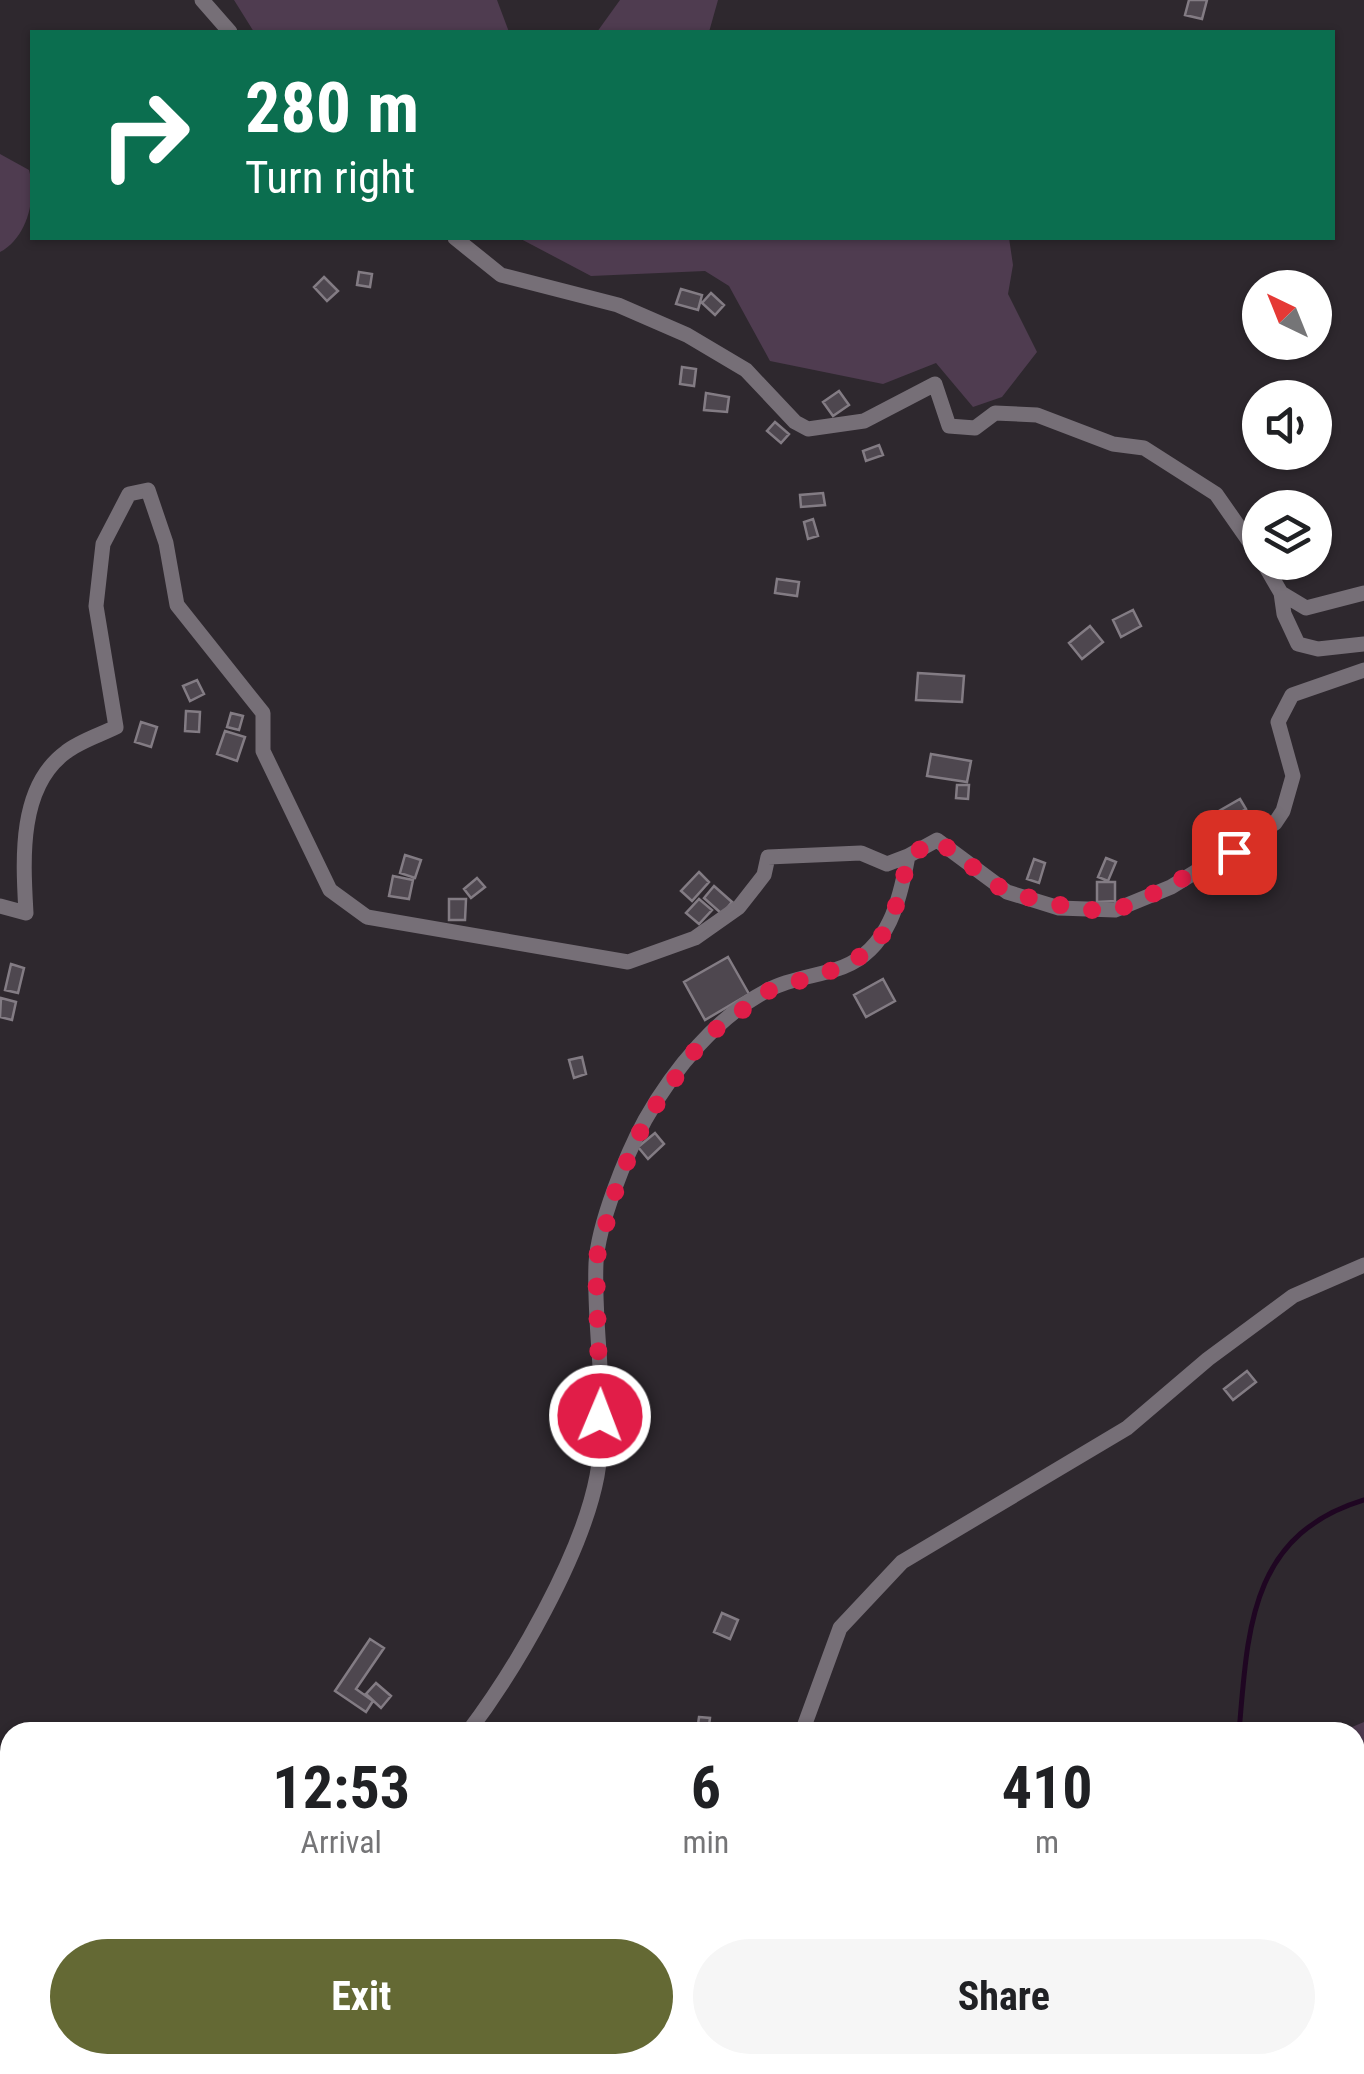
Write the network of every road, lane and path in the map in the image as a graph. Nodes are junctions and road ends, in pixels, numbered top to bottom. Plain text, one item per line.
1 (202, 0) edge
2 (228, 30) edge
3 (457, 240) edge
4 (1242, 531) edge
5 (1274, 580) edge
6 (1281, 593) junction
7 (1364, 594) edge
8 (1364, 644) edge
9 (1364, 670) edge
10 (908, 856) junction
11 (0, 906) edge
12 (1364, 1265) edge
13 (476, 1722) edge
14 (806, 1722) edge

1 - 2 street
3 - 4 street
5 - 6 street
6 - 7 street
6 - 8 street
9 - 10 street
10 - 11 street
10 - 13 street
12 - 14 street

